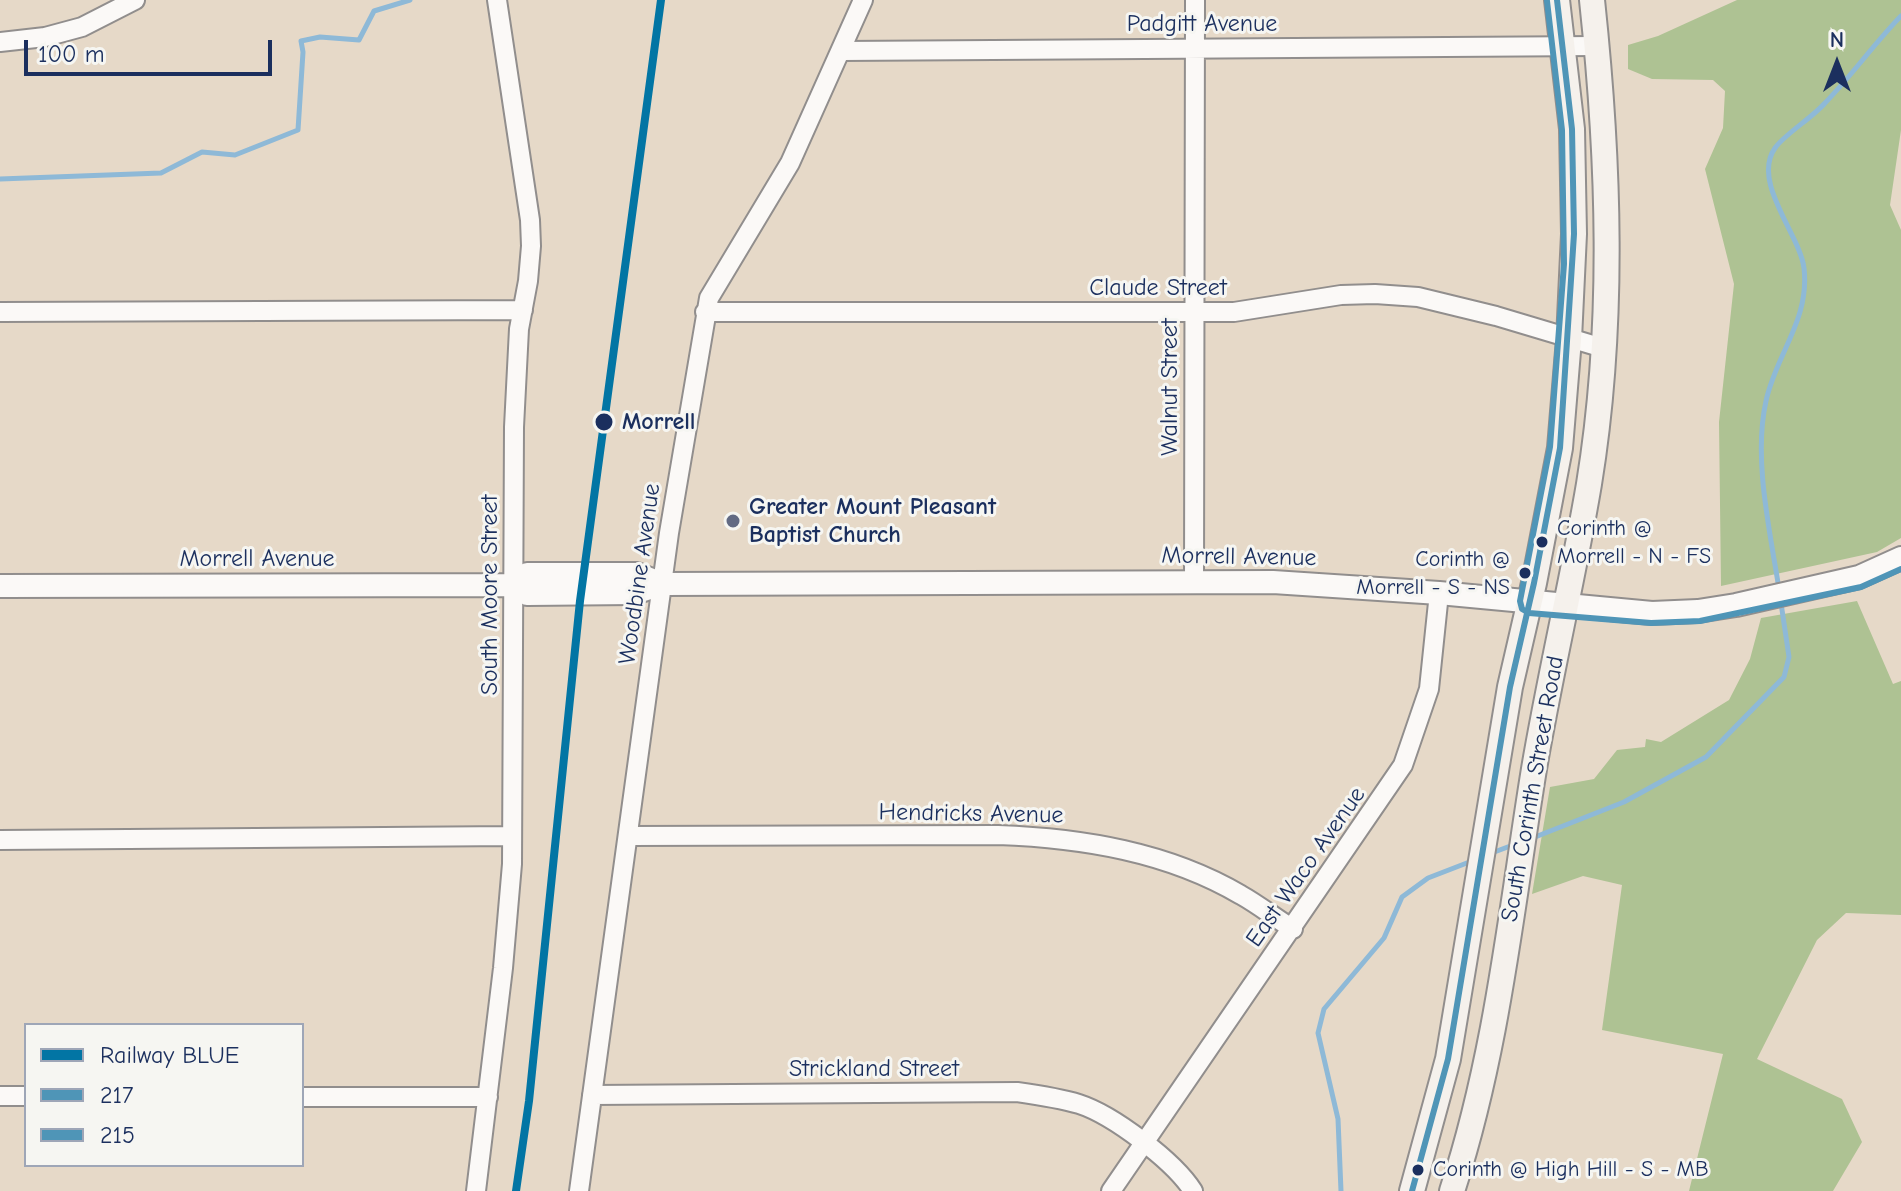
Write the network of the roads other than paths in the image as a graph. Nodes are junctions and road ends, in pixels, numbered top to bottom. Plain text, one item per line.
1 (135, 0) edge
2 (497, 0) edge
3 (863, 0) edge
4 (1195, 0) edge
5 (1557, 0) edge
6 (1592, 0) edge
7 (0, 42) edge
8 (1562, 46) junction
9 (1597, 46) junction
10 (1195, 47) junction
11 (842, 51) junction
12 (1574, 264) junction
13 (1605, 266) junction
14 (523, 310) junction
15 (0, 312) edge
16 (705, 312) junction
17 (1194, 312) junction
18 (1569, 339) junction
19 (1603, 348) junction
20 (1901, 558) edge
21 (1194, 582) junction
22 (662, 584) junction
23 (514, 585) junction
24 (0, 586) edge
25 (1439, 593) junction
26 (1530, 603) junction
27 (1565, 606) junction
28 (512, 836) junction
29 (628, 836) junction
30 (0, 840) edge
31 (1293, 929) junction
32 (1463, 962) junction
33 (1505, 970) junction
34 (592, 1095) junction
35 (0, 1096) edge
36 (24, 1096) edge
37 (304, 1097) edge
38 (488, 1097) junction
39 (1146, 1142) junction
40 (476, 1191) edge
41 (579, 1191) edge
42 (1111, 1191) edge
43 (1193, 1191) edge
44 (1412, 1191) edge
45 (1452, 1191) edge

1 - 7 street
2 - 14 street, South Moore Street
3 - 11 street, Woodbine Avenue
4 - 10 street, Walnut Street
5 - 8 main road, South Corinth Street Road
6 - 9 main road, South Corinth Street Road
8 - 9 street, Padgitt Avenue
8 - 10 street, Padgitt Avenue
8 - 12 main road, South Corinth Street Road
9 - 13 main road, South Corinth Street Road
10 - 11 street, Padgitt Avenue
10 - 17 street, Walnut Street
11 - 16 street, Woodbine Avenue
12 - 13 main road
12 - 18 main road, South Corinth Street Road
13 - 19 main road, South Corinth Street Road
14 - 15 street
14 - 23 street, South Moore Street
16 - 17 street, Claude Street
16 - 22 street, Woodbine Avenue
17 - 18 street, Claude Street
17 - 21 street, Walnut Street
18 - 19 street, Claude Street
18 - 26 main road, South Corinth Street Road
19 - 27 main road, South Corinth Street Road
20 - 27 street, Morrell Avenue
21 - 22 street, Morrell Avenue
21 - 25 street, Morrell Avenue
22 - 23 street, Morrell Avenue
22 - 29 street, Woodbine Avenue
23 - 24 street, Morrell Avenue
23 - 28 street, South Moore Street
25 - 26 street, Morrell Avenue
25 - 31 street, East Waco Avenue
26 - 27 street, Morrell Avenue
26 - 32 main road, South Corinth Street Road
27 - 33 main road, South Corinth Street Road
28 - 30 street
28 - 38 street, South Moore Street
29 - 31 street, Hendricks Avenue
29 - 34 street, Woodbine Avenue
31 - 39 street, East Waco Avenue
32 - 33 main road
32 - 44 main road, South Corinth Street Road
33 - 45 main road, South Corinth Street Road
34 - 39 street, Strickland Street
34 - 41 street, Woodbine Avenue
35 - 36 street
37 - 38 street
38 - 40 street, South Moore Street
39 - 42 street, East Waco Avenue
39 - 43 street, Strickland Street

